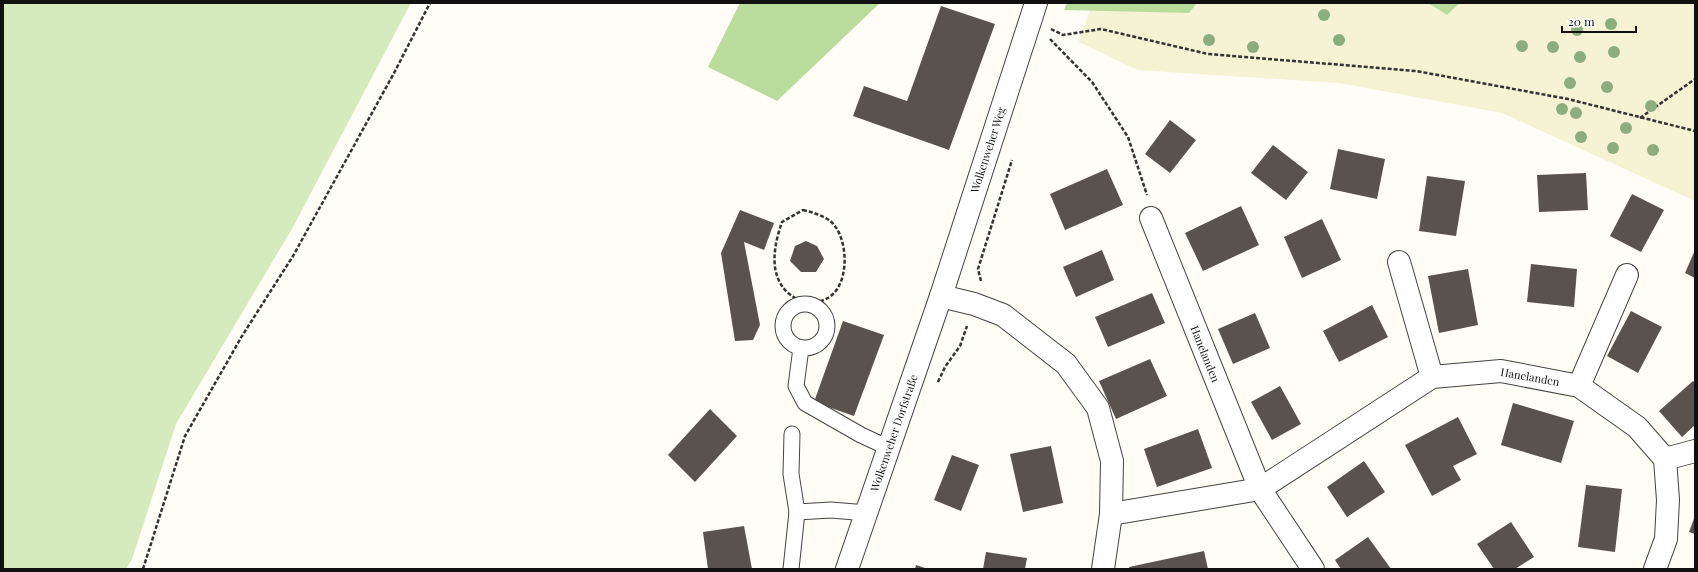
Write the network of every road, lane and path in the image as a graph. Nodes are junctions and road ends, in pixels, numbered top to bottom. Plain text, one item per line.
1 (430, 3) edge
2 (1033, 11) edge
3 (1695, 79) edge
4 (1640, 118) junction
5 (1695, 131) edge
6 (1151, 218) joint
7 (1399, 262) dead end
8 (1627, 275) dead end
9 (941, 296) junction
10 (804, 304) junction
11 (801, 348) junction
12 (1432, 376) junction
13 (1579, 386) junction
14 (792, 434) dead end
15 (889, 448) junction
16 (1695, 451) edge
17 (1665, 459) junction
18 (1260, 489) junction
19 (797, 512) junction
20 (867, 513) junction
21 (1110, 514) junction
22 (143, 569) edge
23 (791, 569) edge
24 (847, 569) edge
25 (1103, 569) edge
26 (1313, 569) edge
27 (1655, 569) edge

1 - 22 path
2 - 4 path
2 - 6 path
2 - 9 street, Wolkenweher Weg
3 - 4 path
4 - 5 path
6 - 18 street, Hanelanden
7 - 12 street
8 - 13 street
9 - 15 street, Wolkenweher Dorfstraße
9 - 21 street
10 - 10 path
10 - 11 lane
10 - 11 lane
11 - 15 lane
12 - 13 street, Hanelanden
12 - 18 street, Hanelanden
13 - 17 street, Hanelanden
14 - 19 lane
15 - 20 street, Wolkenweher Dorfstraße
16 - 17 street
17 - 27 street
18 - 21 street, Hanelanden
18 - 26 street, Hanelanden
19 - 20 lane
19 - 23 lane
20 - 24 street, Wolkenweher Dorfstraße
21 - 25 street

